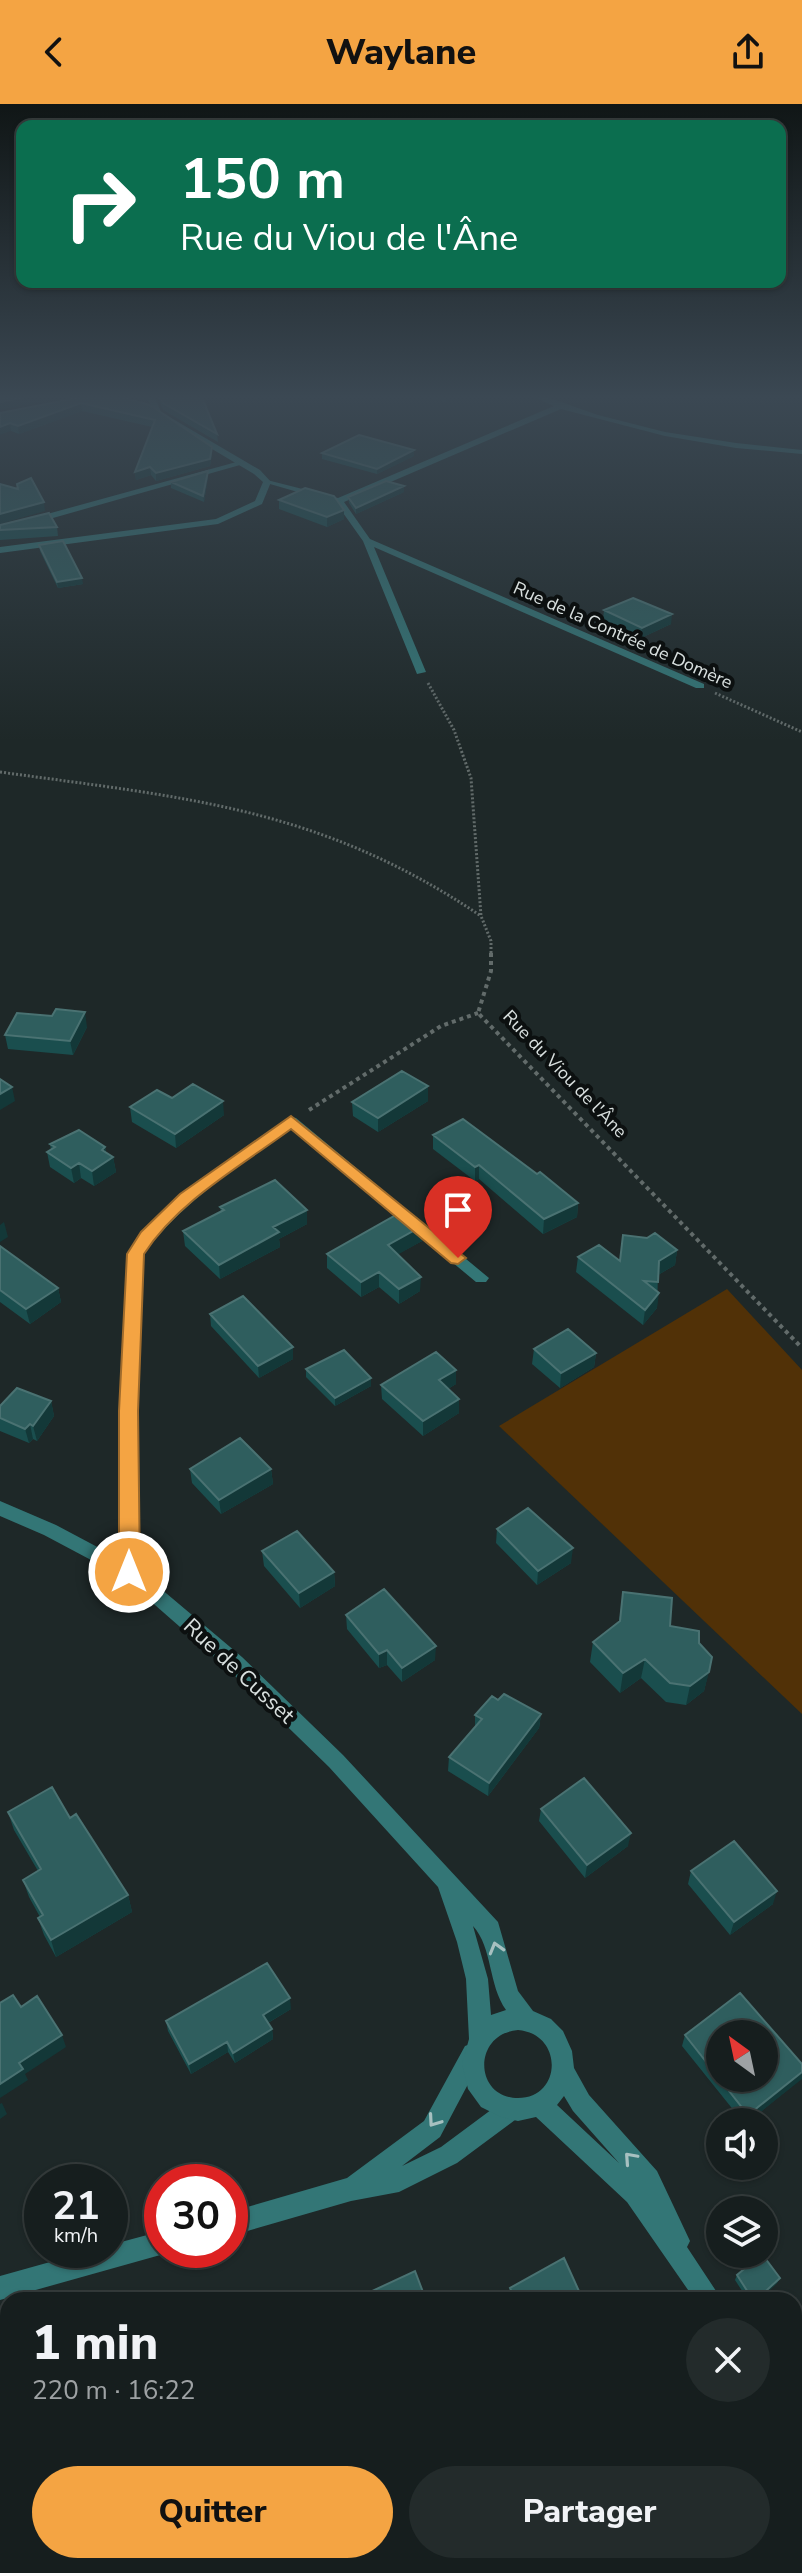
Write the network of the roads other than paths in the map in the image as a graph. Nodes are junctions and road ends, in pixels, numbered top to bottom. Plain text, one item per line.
1 (72, 510) edge
2 (241, 510) edge
3 (345, 510) edge
4 (0, 530) edge
5 (367, 541) junction
6 (0, 550) edge
7 (421, 672) road end
8 (700, 686) road end
9 (481, 1278) dead end
10 (0, 1508) edge
11 (129, 1572) junction
12 (444, 1879) junction
13 (526, 2019) junction
14 (476, 2045) junction
15 (563, 2070) junction
16 (540, 2105) junction
17 (511, 2109) junction
18 (351, 2189) junction
19 (248, 2219) edge
20 (144, 2248) edge
21 (694, 2275) junction
22 (0, 2288) edge
23 (705, 2292) edge

1 - 4 street
2 - 6 street
3 - 5 street
5 - 7 street
5 - 8 street, Rue de la Contrée de Domère
9 - 11 street
10 - 11 street, Rue de Cusset
11 - 12 street, Rue de Cusset
13 -> 12 street, Rue de Cusset
12 - 14 street, Rue de Cusset
13 - 14 street
13 - 15 street
14 - 17 street
14 -> 18 street
15 - 16 street
21 -> 15 street
16 - 17 street
16 - 21 street
17 - 18 street
18 - 19 street
20 - 22 street
21 - 23 street

